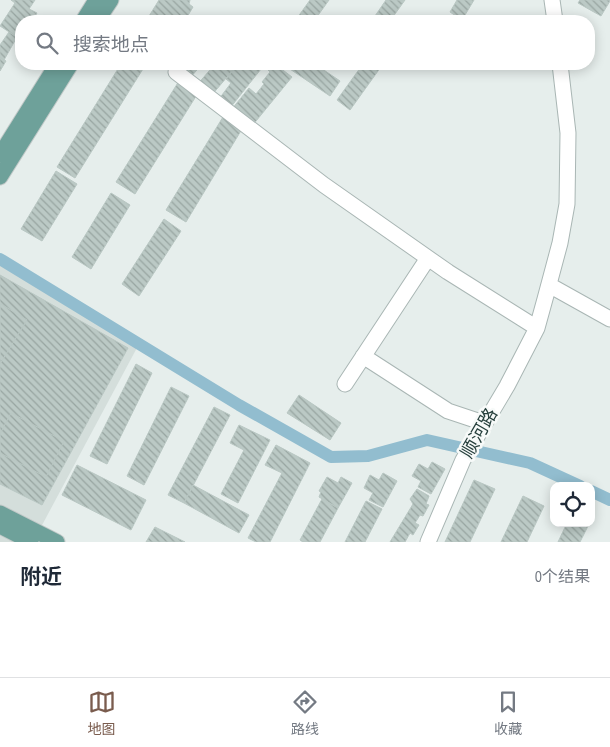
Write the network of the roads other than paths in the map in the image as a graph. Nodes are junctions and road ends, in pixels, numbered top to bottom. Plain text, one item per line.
1 (96, 0) edge
2 (111, 0) edge
3 (552, 0) edge
4 (87, 15) edge
5 (102, 15) edge
6 (554, 15) edge
7 (53, 70) edge
8 (67, 70) edge
9 (561, 70) edge
10 (176, 72) dead end
11 (0, 155) edge
12 (0, 177) edge
13 (428, 258) junction
14 (549, 285) junction
15 (610, 319) edge
16 (537, 328) junction
17 (363, 356) junction
18 (345, 384) dead end
19 (483, 426) junction
20 (0, 513) edge
21 (0, 526) edge
22 (31, 542) edge
23 (57, 542) edge
24 (428, 542) edge

1 - 4 main road
2 - 5 main road
3 - 6 street
7 - 11 main road
8 - 12 main road
9 - 14 street, 顺河路
10 - 13 street
13 - 16 street
13 - 17 street
14 - 15 street
14 - 16 street, 顺河路
16 - 19 street, 顺河路
17 - 18 street
17 - 19 street
19 - 24 street, 顺河路
20 - 23 main road
21 - 22 main road

